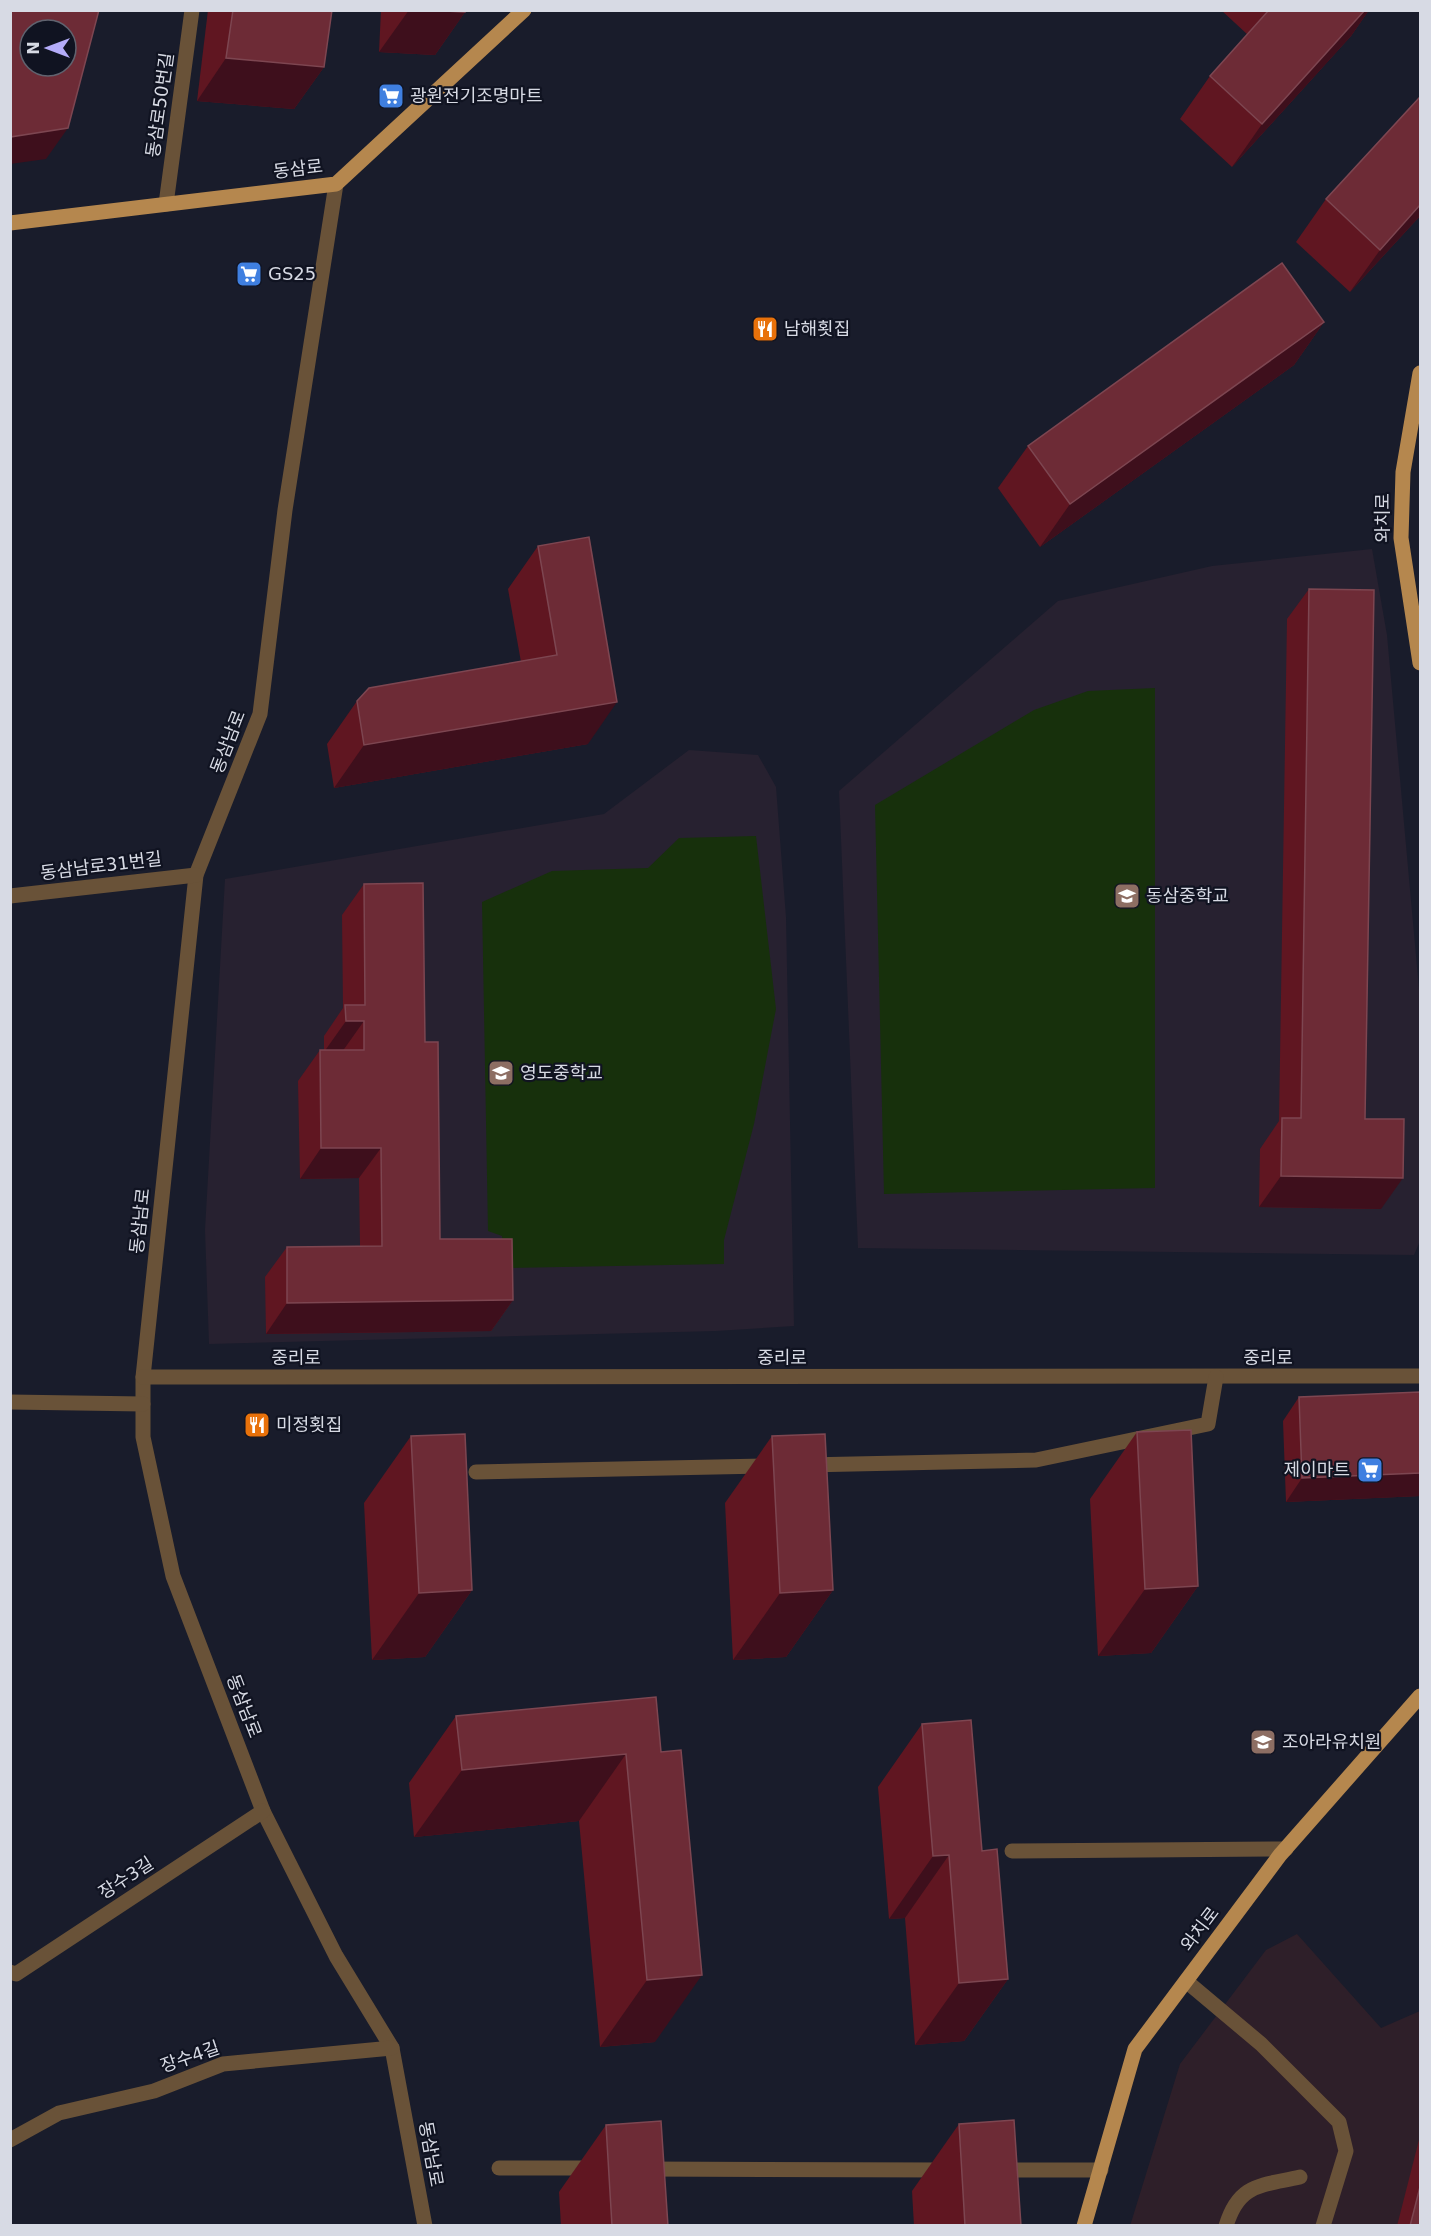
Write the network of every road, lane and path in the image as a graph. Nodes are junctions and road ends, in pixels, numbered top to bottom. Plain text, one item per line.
1 (192, 10) edge
2 (524, 10) edge
3 (336, 184) junction
4 (166, 204) junction
5 (10, 223) edge
6 (1420, 373) edge
7 (1420, 663) edge
8 (196, 874) junction
9 (10, 896) edge
10 (1420, 1376) edge
11 (143, 1377) junction
12 (1216, 1377) junction
13 (10, 1402) edge
14 (143, 1404) junction
15 (476, 1472) dead end
16 (1420, 1696) edge
17 (263, 1811) junction
18 (1286, 1849) junction
19 (1012, 1851) dead end
20 (10, 1972) edge
21 (1186, 1981) junction
22 (392, 2048) junction
23 (10, 2140) edge
24 (499, 2168) dead end
25 (605, 2169) edge
26 (629, 2169) edge
27 (959, 2170) edge
28 (983, 2170) edge
29 (1101, 2170) junction
30 (1300, 2177) dead end
31 (425, 2226) edge
32 (1084, 2226) edge
33 (1226, 2226) edge
34 (1323, 2226) edge

1 - 4 street, 동삼로50번길
2 - 3 main road, 동삼로
3 - 4 main road, 동삼로
3 - 8 street, 동삼남로
4 - 5 main road, 동삼로
6 - 7 main road, 와치로
8 - 9 street, 동삼남로31번길
8 - 11 street, 동삼남로
10 - 12 street, 중리로
11 - 12 street, 중리로
11 - 14 street, 동삼남로
12 - 15 street
13 - 14 street
14 - 17 street, 동삼남로
16 - 18 main road, 와치로
17 - 20 street, 장수3길
17 - 22 street, 동삼남로
18 - 19 street
18 - 21 main road, 와치로
21 - 29 main road, 와치로
21 - 34 street
22 - 23 street, 장수4길
22 - 31 street, 동삼남로
24 - 25 street
26 - 27 street
28 - 29 street
29 - 32 main road, 와치로
30 - 33 street

